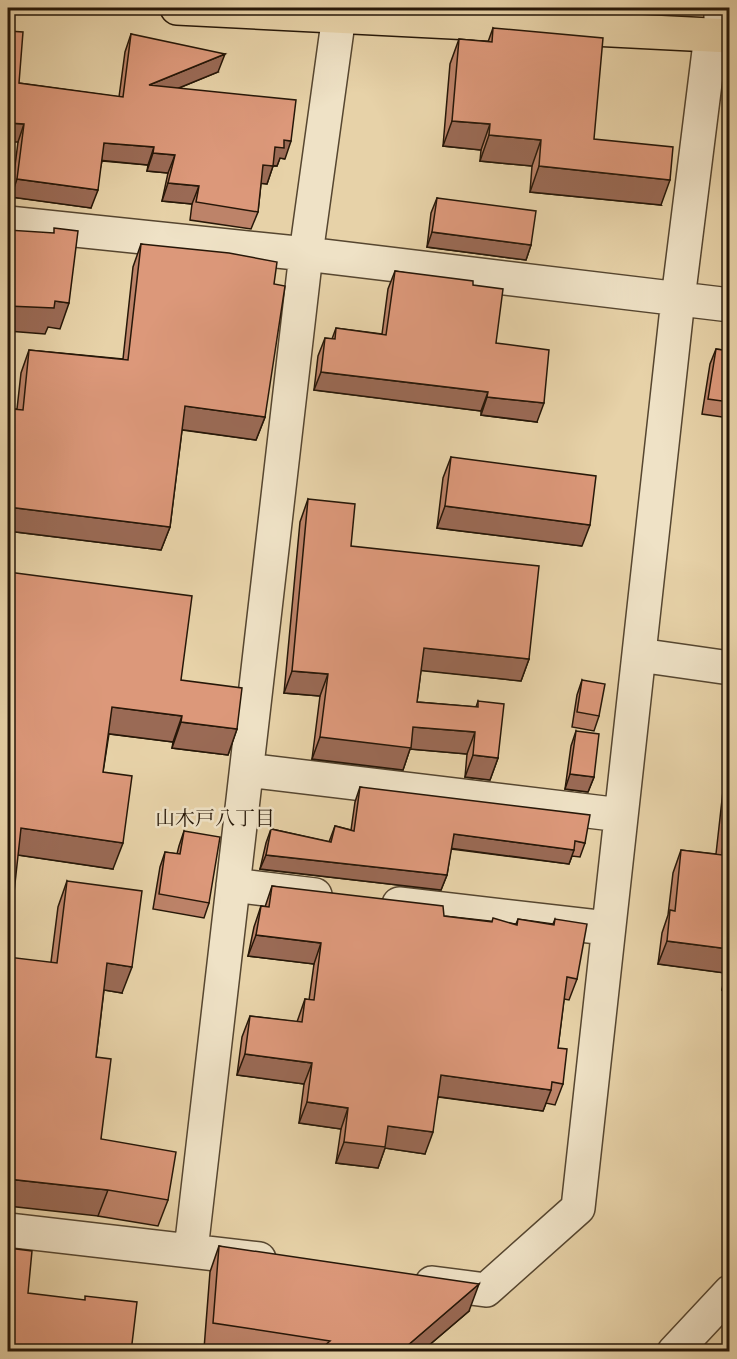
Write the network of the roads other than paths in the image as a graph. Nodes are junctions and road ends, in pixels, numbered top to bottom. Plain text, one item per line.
1 (177, 8) edge
2 (339, 11) edge
3 (720, 29) edge
4 (8, 223) edge
5 (306, 254) junction
6 (678, 299) junction
7 (729, 305) edge
8 (639, 655) junction
9 (729, 668) edge
10 (247, 770) junction
11 (621, 815) junction
12 (233, 885) junction
13 (609, 928) junction
14 (8, 1230) edge
15 (191, 1250) junction
16 (284, 1263) edge
17 (403, 1279) edge
18 (729, 1292) edge
19 (674, 1352) edge

1 - 2 main road
2 - 3 main road
2 - 5 street
3 - 6 street
4 - 5 street
5 - 6 street
5 - 10 street
6 - 7 street
6 - 8 street
8 - 9 street
8 - 11 street
10 - 11 street
10 - 12 street
11 - 13 street
12 - 13 street
12 - 15 street
13 - 17 street
14 - 15 street
15 - 16 street
18 - 19 street

